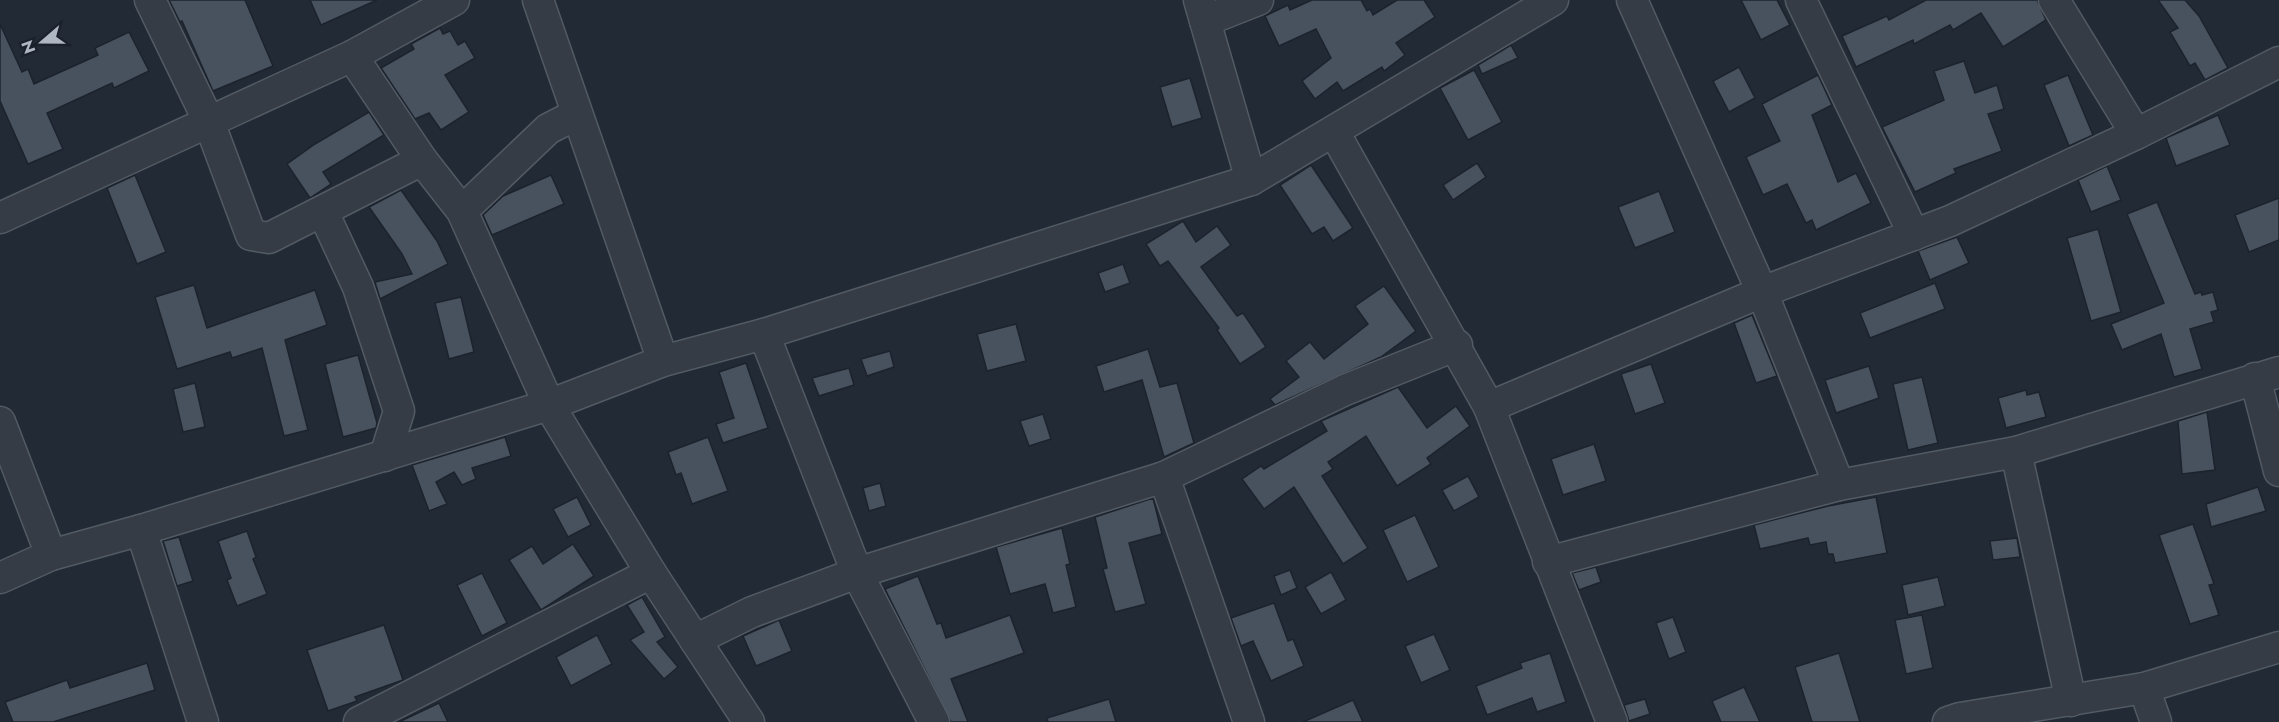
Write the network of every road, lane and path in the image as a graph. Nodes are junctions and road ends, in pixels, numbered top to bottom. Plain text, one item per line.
1 (150, 0) edge
2 (454, 0) edge
3 (538, 0) edge
4 (1258, 0) edge
5 (1553, 0) edge
6 (1632, 0) edge
7 (1801, 0) edge
8 (2054, 0) edge
9 (1518, 9) edge
10 (1202, 11) edge
11 (352, 56) junction
12 (2279, 62) edge
13 (577, 114) junction
14 (209, 122) junction
15 (1334, 132) junction
16 (2136, 134) junction
17 (422, 160) junction
18 (1251, 180) junction
19 (462, 211) junction
20 (323, 212) junction
21 (0, 218) edge
22 (1914, 235) junction
23 (1762, 292) junction
24 (764, 334) junction
25 (1457, 345) junction
26 (663, 361) junction
27 (2267, 375) edge
28 (549, 405) junction
29 (1490, 406) junction
30 (0, 422) edge
31 (2016, 452) junction
32 (385, 456) junction
33 (2279, 471) edge
34 (1164, 477) junction
35 (1839, 485) junction
36 (141, 530) junction
37 (51, 555) junction
38 (1548, 562) junction
39 (651, 573) junction
40 (857, 573) junction
41 (0, 578) edge
42 (695, 640) junction
43 (2279, 647) edge
44 (2144, 688) junction
45 (2071, 701) junction
46 (203, 722) edge
47 (359, 722) edge
48 (749, 722) edge
49 (934, 722) edge
50 (1249, 722) edge
51 (1612, 722) edge
52 (1948, 722) edge
53 (2156, 722) edge

1 - 14 street
2 - 11 street
3 - 13 street
4 - 10 street
5 - 9 street
6 - 23 street
7 - 22 street
8 - 16 street
9 - 15 street
10 - 18 street
11 - 14 street
11 - 17 street
12 - 16 street
13 - 19 street
13 - 26 street
14 - 20 street
14 - 21 street
15 - 18 street
15 - 25 street
16 - 22 street
17 - 19 street
17 - 20 street
18 - 24 street
19 - 28 street
20 - 32 street
22 - 23 street
23 - 29 street
23 - 35 street
24 - 26 street
24 - 40 street
25 - 29 street
25 - 34 street
26 - 28 street
27 - 31 street
27 - 33 street
28 - 32 street
28 - 39 street
29 - 38 street
30 - 37 street
31 - 35 street
31 - 45 street
32 - 36 street
34 - 40 street
34 - 50 street
35 - 38 street
36 - 37 street
36 - 46 street
37 - 41 street
38 - 51 street
39 - 42 street
39 - 47 street
40 - 42 street
40 - 49 street
42 - 48 street
43 - 44 street
44 - 45 street
44 - 53 street
45 - 52 street

